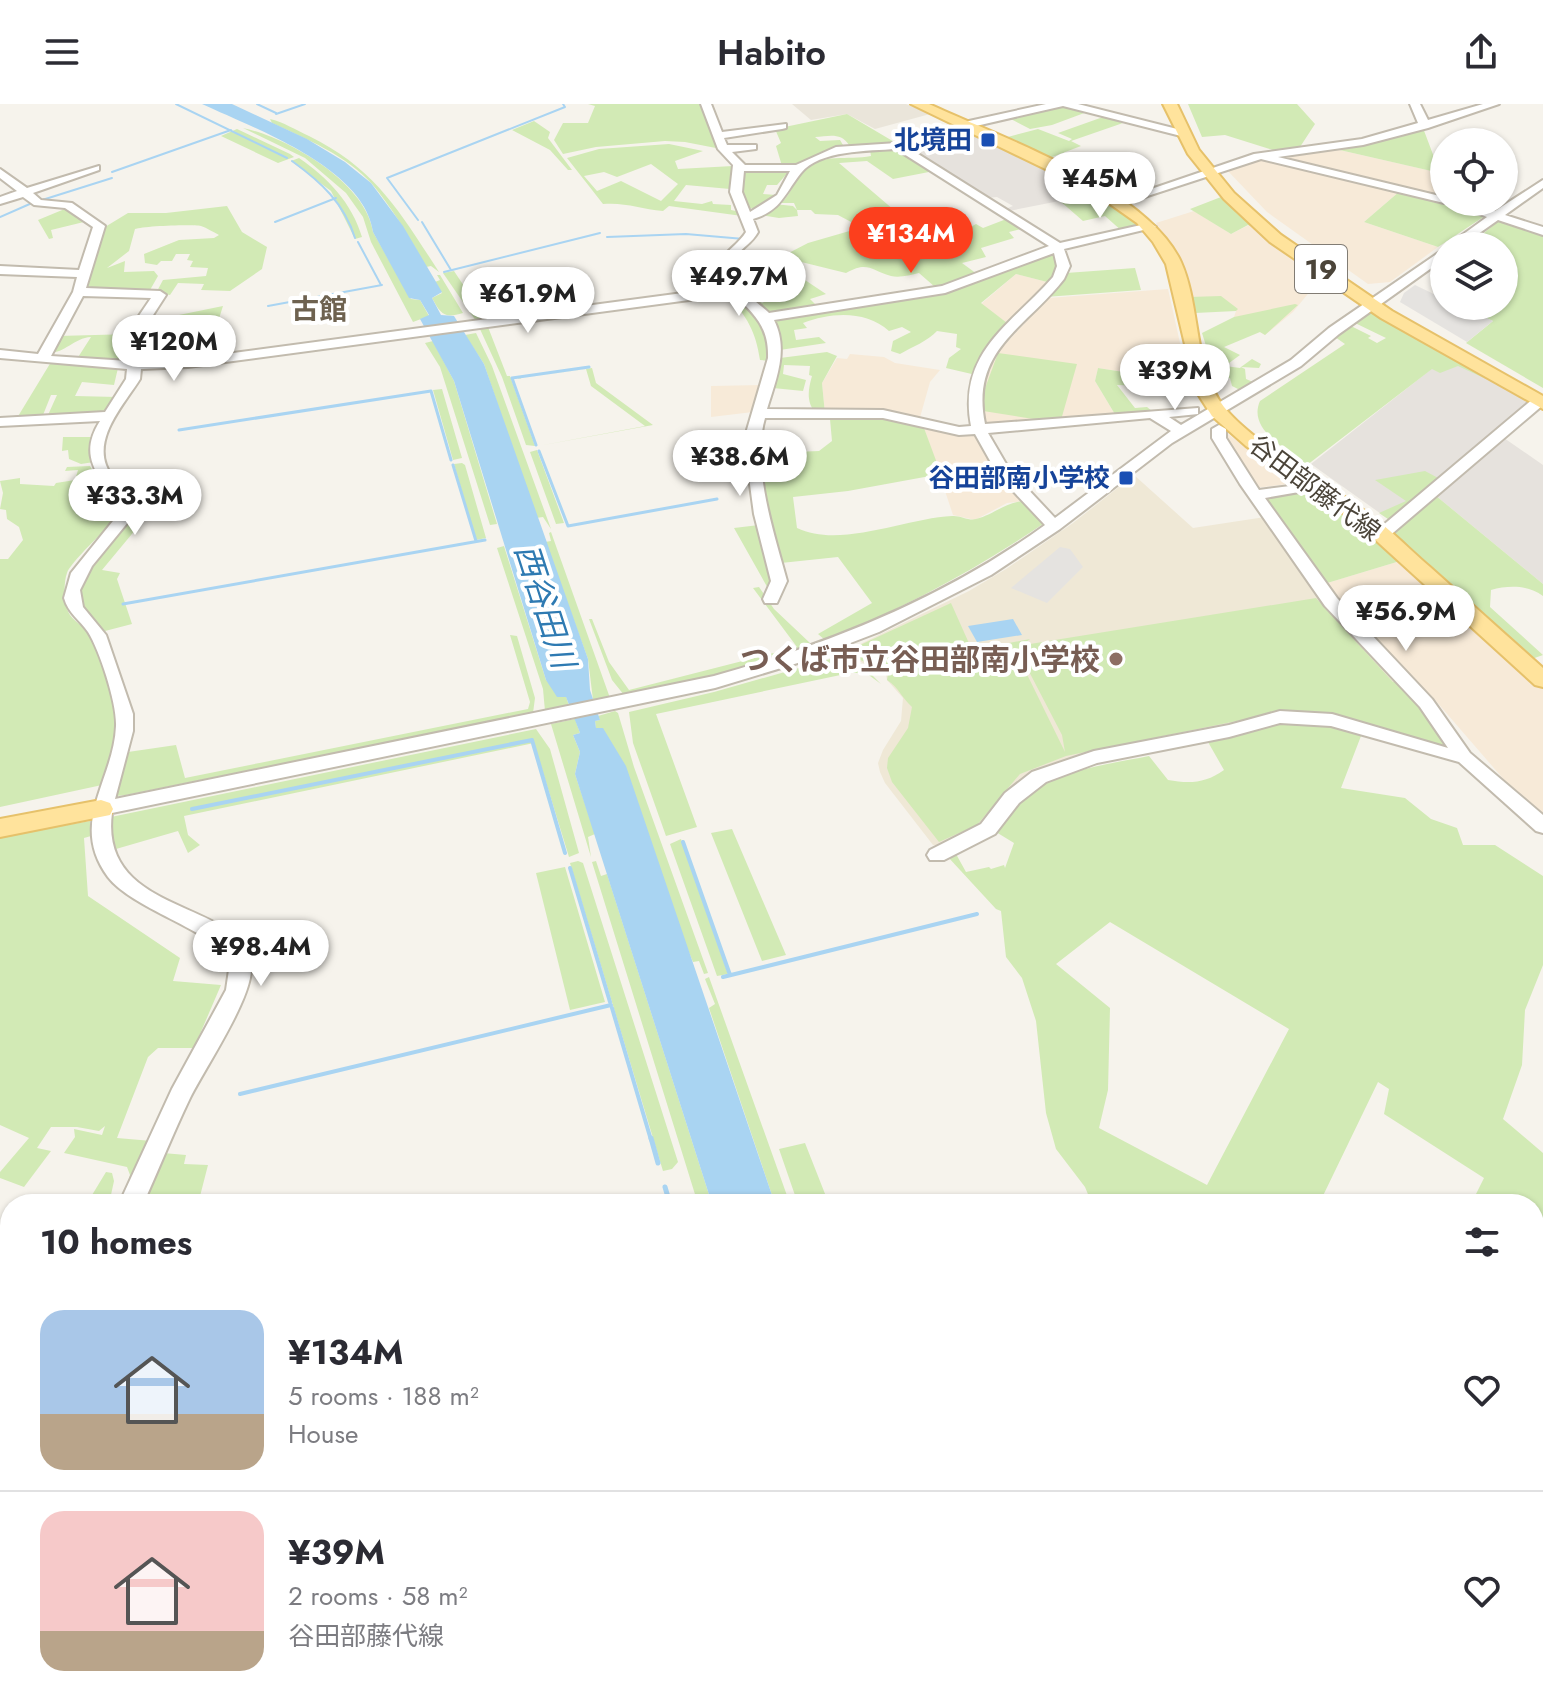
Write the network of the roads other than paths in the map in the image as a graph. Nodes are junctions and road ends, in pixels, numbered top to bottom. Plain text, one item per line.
1 (706, 104) edge
2 (918, 104) edge
3 (1063, 104) edge
4 (1170, 104) edge
5 (1180, 104) edge
6 (1415, 104) edge
7 (1494, 104) edge
8 (965, 125) junction
9 (782, 126) dead end
10 (1424, 126) junction
11 (1181, 133) junction
12 (718, 136) junction
13 (898, 146) junction
14 (752, 147) dead end
15 (723, 149) junction
16 (1258, 156) junction
17 (95, 168) dead end
18 (739, 168) junction
19 (798, 168) junction
20 (1212, 171) junction
21 (0, 172) edge
22 (1543, 183) edge
23 (23, 193) junction
24 (1430, 197) edge
25 (0, 201) edge
26 (1518, 201) edge
27 (1119, 202) junction
28 (1496, 216) edge
29 (1504, 216) edge
30 (746, 217) junction
31 (1150, 227) junction
32 (1543, 231) edge
33 (1473, 232) edge
34 (1058, 247) junction
35 (1430, 263) edge
36 (0, 270) edge
37 (84, 274) junction
38 (736, 290) junction
39 (79, 292) junction
40 (1377, 301) junction
41 (767, 317) junction
42 (0, 354) edge
43 (43, 358) junction
44 (135, 366) junction
45 (1542, 400) edge
46 (1193, 411) dead end
47 (758, 413) junction
48 (1150, 414) junction
49 (109, 416) junction
50 (1219, 420) junction
51 (0, 422) edge
52 (978, 430) junction
53 (1180, 431) junction
54 (1317, 485) junction
55 (1255, 495) junction
56 (1055, 526) junction
57 (1381, 535) junction
58 (771, 599) dead end
59 (1543, 680) edge
60 (1464, 757) junction
61 (101, 809) junction
62 (1543, 826) edge
63 (0, 828) edge
64 (937, 855) dead end
65 (136, 1194) edge

1 - 12 street
2 - 8 main road, 谷田部藤代線
3 - 8 street
3 - 11 street
4 - 11 main road, 19
5 - 20 main road, 19
6 - 10 street
7 - 10 street
8 - 13 street
8 - 27 main road, 谷田部藤代線
9 - 12 street
10 - 16 street
11 - 20 main road, 19
12 - 15 street
13 - 19 street
13 - 34 street
14 - 15 street
15 - 18 street
16 - 20 street
16 - 24 street
17 - 23 street
18 - 19 street
18 - 30 street
19 - 30 street
20 - 27 street
20 - 40 main road, 19
21 - 23 street
22 - 26 street
23 - 25 street
23 - 37 street
27 - 31 main road, 谷田部藤代線
28 - 33 street
29 - 32 street
30 - 38 street
31 - 34 street
31 - 50 main road, 谷田部藤代線
34 - 41 street
34 - 52 street
35 - 40 street
36 - 37 street
37 - 39 street
38 - 41 street
38 - 44 street
39 - 43 street
39 - 44 street
40 - 45 main road, 19
40 - 50 street
41 - 47 street
42 - 43 street
43 - 44 street
44 - 49 street
45 - 57 street
46 - 48 street
47 - 52 street
47 - 58 street
48 - 52 street
48 - 53 street
49 - 51 street
49 - 61 street
50 - 53 street
50 - 54 main road, 谷田部藤代線
50 - 55 street
52 - 56 street
53 - 56 street
54 - 55 street
54 - 57 main road, 谷田部藤代線
55 - 60 street
56 - 61 street
57 - 59 main road, 谷田部藤代線
60 - 62 street
60 - 64 street
61 - 63 main road
61 - 65 street

